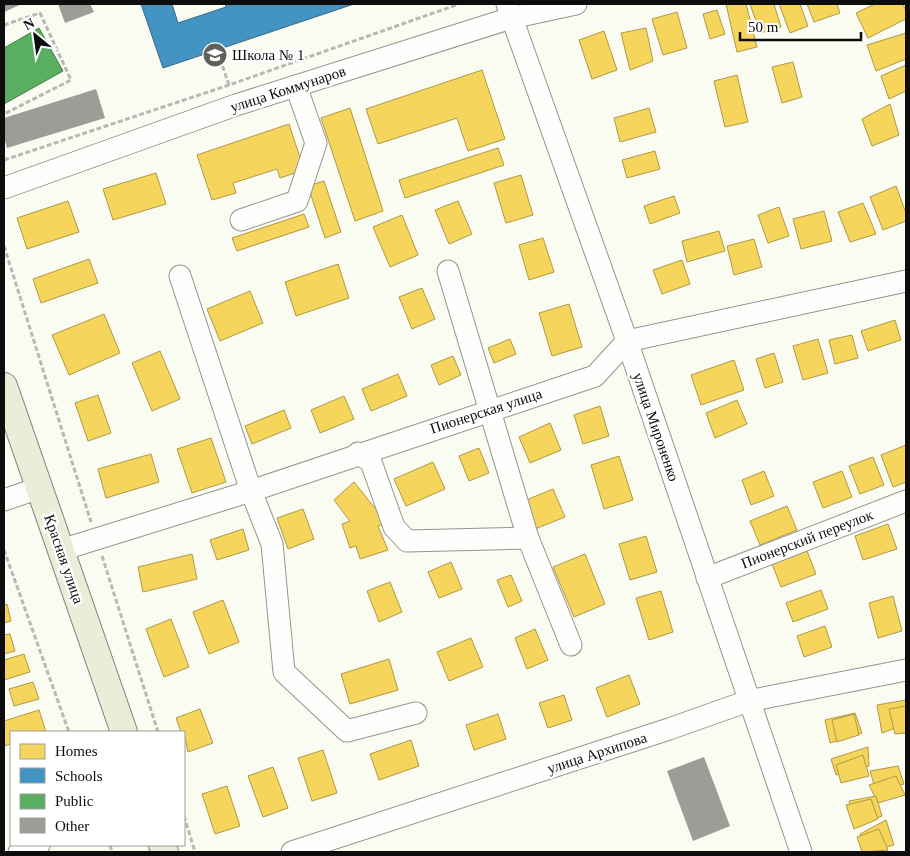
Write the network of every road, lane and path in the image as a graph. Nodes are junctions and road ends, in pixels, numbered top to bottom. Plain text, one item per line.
1 (459, 4) edge
2 (576, 4) edge
3 (509, 11) edge
4 (4, 25) edge
5 (220, 59) dead end
6 (229, 85) junction
7 (296, 86) junction
8 (236, 105) junction
9 (4, 114) edge
10 (4, 160) edge
11 (4, 188) edge
12 (241, 220) dead end
13 (4, 246) edge
14 (448, 271) dead end
15 (180, 276) dead end
16 (906, 281) edge
17 (627, 341) junction
18 (4, 386) edge
19 (489, 410) junction
20 (10, 426) edge
21 (358, 453) junction
22 (40, 488) junction
23 (251, 491) junction
24 (4, 500) edge
25 (906, 501) edge
26 (97, 538) junction
27 (528, 538) junction
28 (4, 550) edge
29 (61, 550) junction
30 (707, 578) junction
31 (571, 645) dead end
32 (906, 670) edge
33 (748, 700) junction
34 (416, 713) dead end
35 (69, 731) edge
36 (124, 731) edge
37 (158, 731) edge
38 (185, 819) edge
39 (35, 846) edge
40 (19, 852) edge
41 (195, 852) edge
42 (292, 852) edge
43 (801, 852) edge

1 - 6 path
2 - 3 street, улица Коммунаров
3 - 7 street, улица Коммунаров
3 - 17 street, улица Мироненко
4 - 9 path
5 - 6 path
6 - 8 path
6 - 10 path
7 - 8 street, улица Коммунаров
7 - 12 street
8 - 11 street, улица Коммунаров
13 - 26 path
14 - 19 street
15 - 23 street
16 - 17 street
17 - 19 street, Пионерская улица
17 - 30 street, улица Мироненко
18 - 20 main road, Красная улица
19 - 21 street, Пионерская улица
19 - 27 street
20 - 22 main road, Красная улица
21 - 23 street, Пионерская улица
21 - 27 street
22 - 24 street
22 - 29 main road, Красная улица
23 - 26 street, Пионерская улица
23 - 34 street
25 - 30 street, Пионерский переулок
26 - 29 street, Пионерская улица
26 - 37 path
27 - 31 street
28 - 35 path
29 - 36 main road, Красная улица
30 - 33 street, улица Мироненко
32 - 33 street, улица Архипова
33 - 42 street, улица Архипова
33 - 43 street, улица Мироненко
38 - 41 path
39 - 40 street

